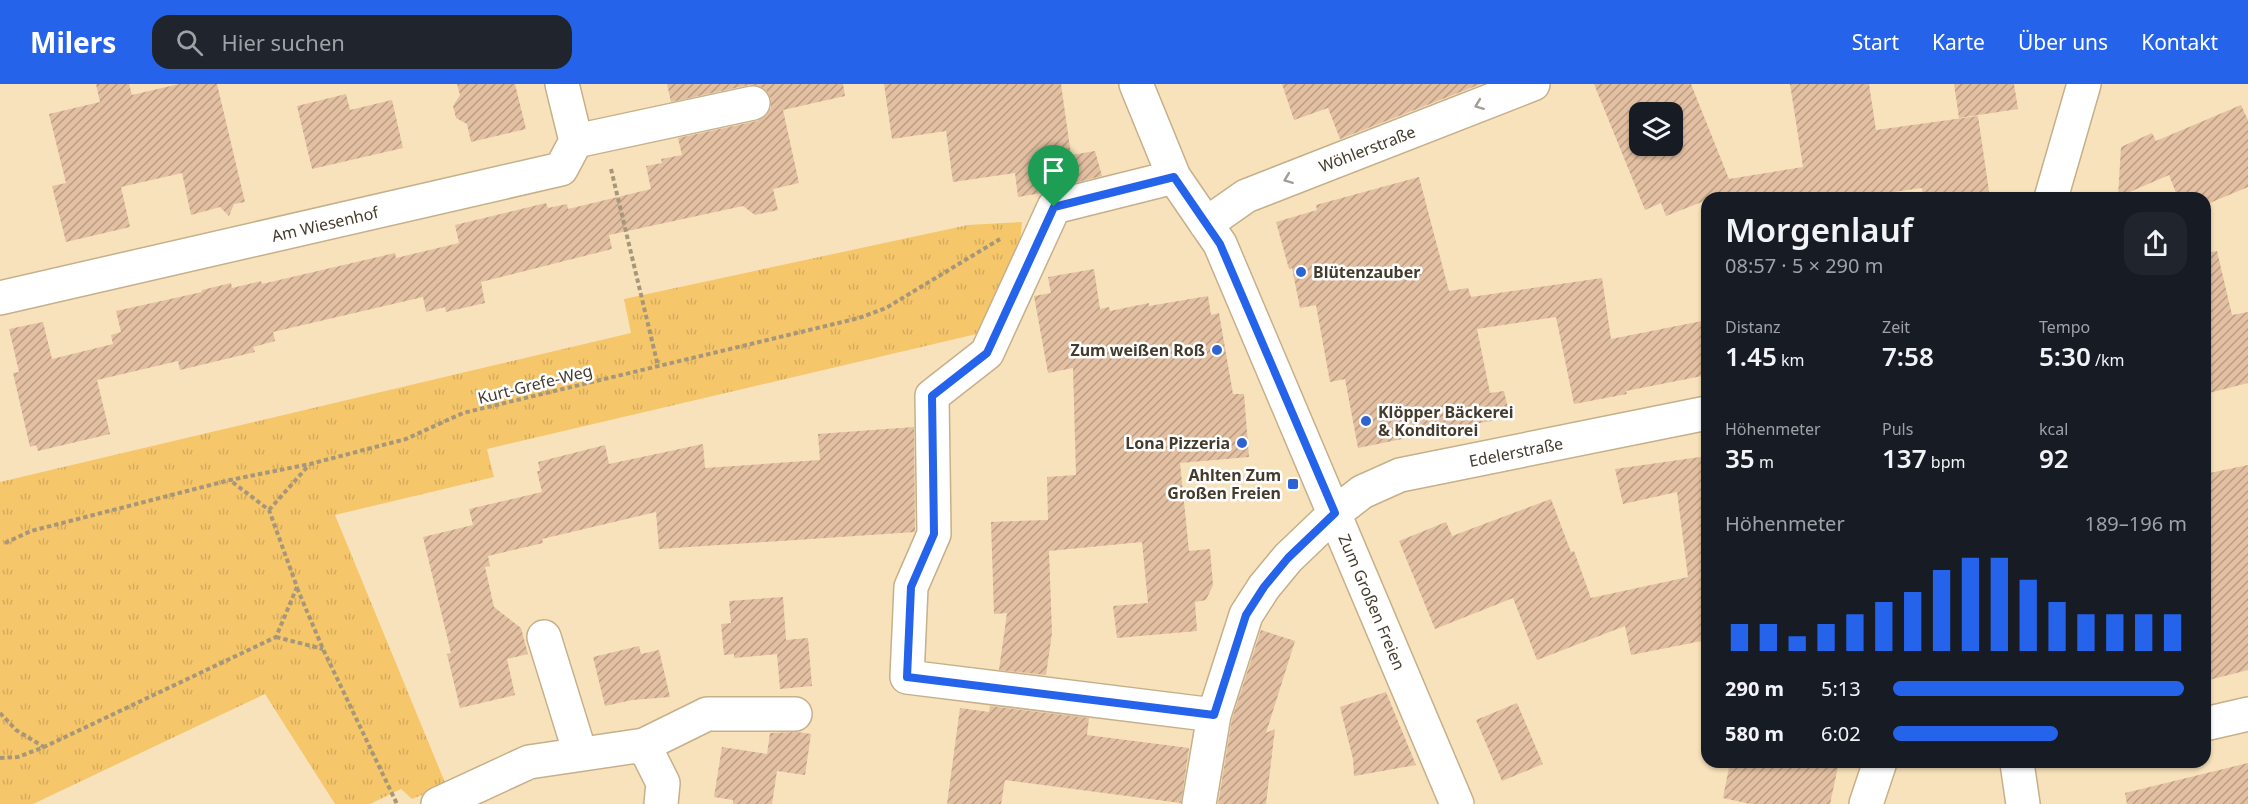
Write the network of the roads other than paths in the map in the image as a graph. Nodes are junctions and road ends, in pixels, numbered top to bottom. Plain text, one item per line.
1 (562, 84) edge
2 (1136, 84) edge
3 (1533, 84) edge
4 (2084, 84) edge
5 (753, 103) dead end
6 (589, 137) junction
7 (1174, 177) junction
8 (2053, 192) edge
9 (1206, 224) junction
10 (0, 298) edge
11 (1701, 415) edge
12 (1335, 513) junction
13 (544, 636) dead end
14 (795, 714) dead end
15 (2248, 714) edge
16 (1214, 715) junction
17 (2211, 723) edge
18 (644, 745) junction
19 (580, 753) junction
20 (1878, 768) edge
21 (2018, 768) edge
22 (438, 804) edge
23 (661, 804) edge
24 (1199, 804) edge
25 (1456, 804) edge
26 (1866, 804) edge
27 (2023, 804) edge

1 - 6 street
2 - 7 street, Zum Großen Freien
3 -> 9 street, Wöhlerstraße
4 - 8 street
5 - 6 street
6 - 10 street, Am Wiesenhof
7 - 9 street, Zum Großen Freien
7 - 16 street
9 - 12 street, Zum Großen Freien
11 - 12 street, Edelerstraße
12 - 16 street, Edelerstraße
12 - 25 street, Zum Großen Freien
13 - 19 street
14 - 18 street
15 - 17 street
16 - 24 street, Edelerstraße
18 - 19 street
18 - 23 street
19 - 22 street
20 - 26 street
21 - 27 street

